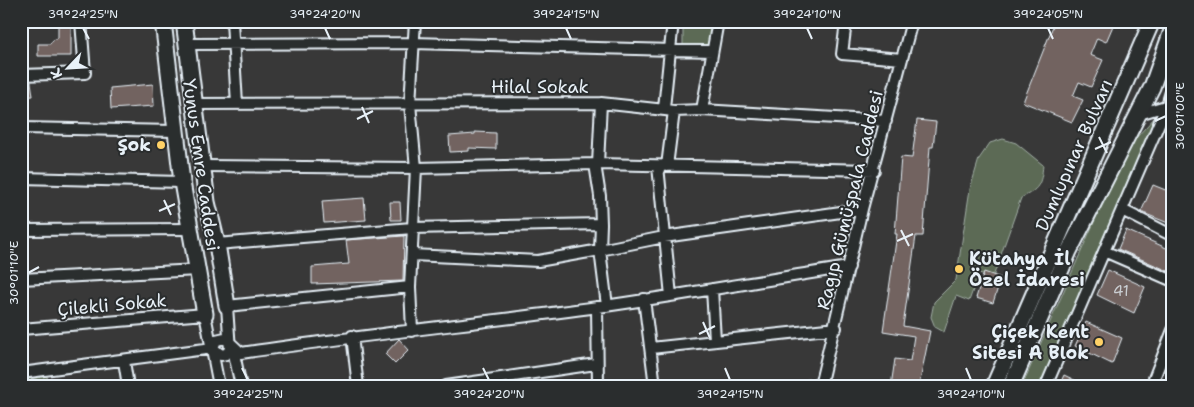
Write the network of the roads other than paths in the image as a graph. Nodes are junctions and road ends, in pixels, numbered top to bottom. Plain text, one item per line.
1 (81, 21) edge
2 (163, 21) edge
3 (184, 21) edge
4 (232, 21) edge
5 (415, 21) edge
6 (673, 21) edge
7 (718, 21) edge
8 (827, 21) edge
9 (912, 21) edge
10 (1152, 21) edge
11 (1173, 28) edge
12 (234, 42) junction
13 (413, 43) junction
14 (186, 44) junction
15 (670, 50) junction
16 (712, 51) junction
17 (902, 59) junction
18 (21, 75) edge
19 (1173, 85) edge
20 (600, 103) junction
21 (194, 104) junction
22 (237, 104) junction
23 (410, 104) junction
24 (1170, 105) edge
25 (669, 109) junction
26 (702, 110) junction
27 (1139, 114) junction
28 (886, 120) junction
29 (21, 128) edge
30 (174, 131) junction
31 (596, 164) junction
32 (203, 166) junction
33 (663, 166) junction
34 (416, 168) junction
35 (874, 170) junction
36 (21, 178) edge
37 (182, 182) junction
38 (862, 209) junction
39 (1122, 210) junction
40 (600, 224) junction
41 (412, 228) junction
42 (191, 229) junction
43 (21, 230) edge
44 (1173, 236) edge
45 (664, 237) junction
46 (218, 244) junction
47 (600, 250) junction
48 (1104, 251) junction
49 (412, 255) junction
50 (849, 267) junction
51 (198, 270) junction
52 (21, 279) edge
53 (1173, 281) edge
54 (410, 286) junction
55 (712, 289) junction
56 (671, 296) junction
57 (644, 299) junction
58 (227, 306) junction
59 (602, 306) junction
60 (205, 314) junction
61 (836, 328) junction
62 (21, 329) edge
63 (1173, 330) edge
64 (412, 331) junction
65 (352, 336) junction
66 (715, 340) junction
67 (231, 344) junction
68 (213, 348) junction
69 (651, 348) junction
70 (124, 361) junction
71 (596, 364) junction
72 (21, 373) edge
73 (820, 385) edge
74 (128, 386) edge
75 (219, 386) edge
76 (241, 386) edge
77 (358, 386) edge
78 (446, 386) edge
79 (598, 386) edge
80 (654, 386) edge
81 (806, 386) edge
82 (994, 386) edge
83 (1011, 386) edge
84 (1046, 386) edge
85 (1151, 386) edge

1 - 18 street
2 - 30 main road, Yunus Emre Caddesi
3 - 14 main road
4 - 12 street
5 - 13 street
6 - 15 street
7 - 16 street
8 - 17 street
9 - 17 street, Ragıp Gümüşpala Caddesi
10 - 82 main road, Dumlupınar Bulvarı
11 - 27 main road, Dumlupınar Bulvarı
12 - 13 street
12 - 14 street
12 - 22 street
13 - 15 street
13 - 23 street
14 - 21 main road
15 - 16 street
15 - 25 street
16 - 26 street
17 - 28 street, Ragıp Gümüşpala Caddesi
19 - 24 street
20 - 23 street, Hilal Sokak
20 - 25 street, Hilal Sokak
20 - 31 street
21 - 22 street, Hilal Sokak
21 - 32 main road
22 - 23 street, Hilal Sokak
23 - 34 street
24 - 27 street
24 - 39 street
25 - 26 street, Hilal Sokak
25 - 33 street
26 - 28 street, Hilal Sokak
27 - 83 main road, Dumlupınar Bulvarı
28 - 35 street, Ragıp Gümüşpala Caddesi
29 - 30 street
30 - 37 main road, Yunus Emre Caddesi
31 - 33 street
31 - 34 street
31 - 40 street
32 - 34 street
32 - 46 main road
33 - 35 street
33 - 45 street
34 - 41 street
35 - 38 street, Ragıp Gümüşpala Caddesi
36 - 37 street
37 - 42 main road, Yunus Emre Caddesi
38 - 45 street
38 - 50 street, Ragıp Gümüşpala Caddesi
39 - 44 street
39 - 48 street
40 - 41 street
40 - 47 street
41 - 46 street
41 - 49 street
42 - 43 street
42 - 51 main road, Yunus Emre Caddesi
45 - 47 street
45 - 56 street
46 - 58 main road
47 - 49 street
47 - 59 street
48 - 53 street
48 - 84 street
49 - 54 street
50 - 55 street
50 - 61 street, Ragıp Gümüşpala Caddesi
51 - 52 street
51 - 60 main road, Yunus Emre Caddesi
54 - 58 street
54 - 64 street
55 - 56 street
55 - 66 street
56 - 57 street
57 - 59 street
57 - 69 street
58 - 67 street
59 - 64 street
59 - 71 street
60 - 62 street, Çilekli Sokak
60 - 68 street
61 - 66 street
61 - 73 street, Ragıp Gümüşpala Caddesi
63 - 85 street
64 - 65 street
65 - 67 street
65 - 77 street
66 - 69 street
67 - 68 street
67 - 76 street
68 - 70 street
68 - 75 street
69 - 80 street
70 - 72 street
70 - 74 street
71 - 78 street
71 - 79 street
73 - 81 street

